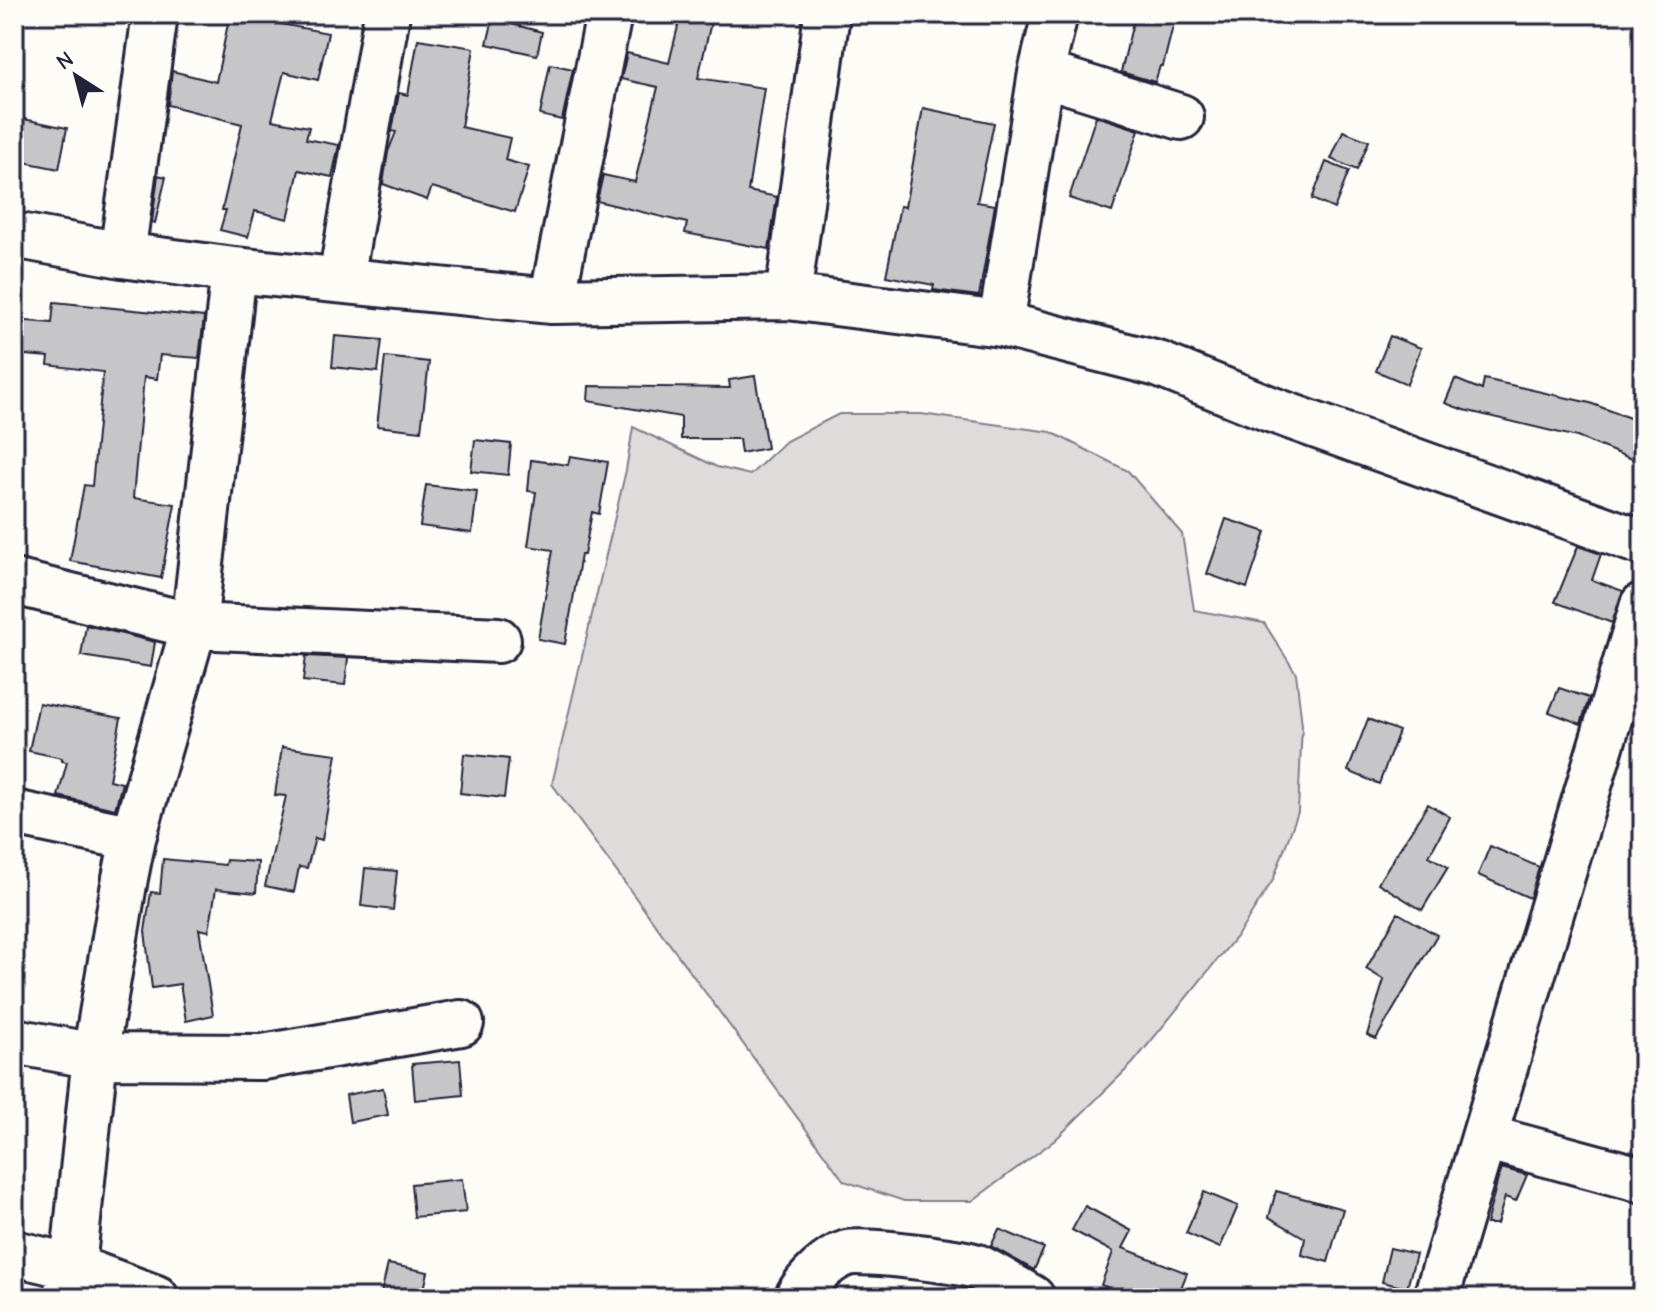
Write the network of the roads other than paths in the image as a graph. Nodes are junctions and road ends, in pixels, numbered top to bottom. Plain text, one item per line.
1 (155, 14) edge
2 (387, 14) edge
3 (609, 14) edge
4 (827, 14) edge
5 (1055, 14) edge
6 (1041, 73) junction
7 (1181, 117) dead end
8 (14, 235) edge
9 (122, 255) junction
10 (234, 270) junction
11 (341, 279) junction
12 (788, 297) junction
13 (552, 301) junction
14 (1001, 324) junction
15 (1643, 543) edge
16 (14, 582) edge
17 (1643, 605) edge
18 (194, 626) junction
19 (498, 640) dead end
20 (14, 813) edge
21 (133, 838) junction
22 (461, 1023) dead end
23 (14, 1041) edge
24 (95, 1056) junction
25 (1484, 1137) junction
26 (1643, 1180) edge
27 (14, 1253) edge
28 (69, 1283) edge
29 (156, 1298) edge
30 (797, 1298) edge
31 (1032, 1298) edge
32 (1436, 1298) edge

1 - 9 street
2 - 11 street
3 - 13 street
4 - 12 street
5 - 6 street
6 - 7 street
6 - 14 street
8 - 9 street
9 - 10 street
10 - 11 street
10 - 18 street
11 - 13 street
12 - 13 street
12 - 14 street
14 - 15 street
16 - 18 street
17 - 25 street
18 - 19 street
18 - 21 street
20 - 21 street
21 - 24 street
22 - 24 street
23 - 24 street
24 - 28 street
25 - 26 street
25 - 32 street
27 - 28 street
28 - 29 street
30 - 31 street

